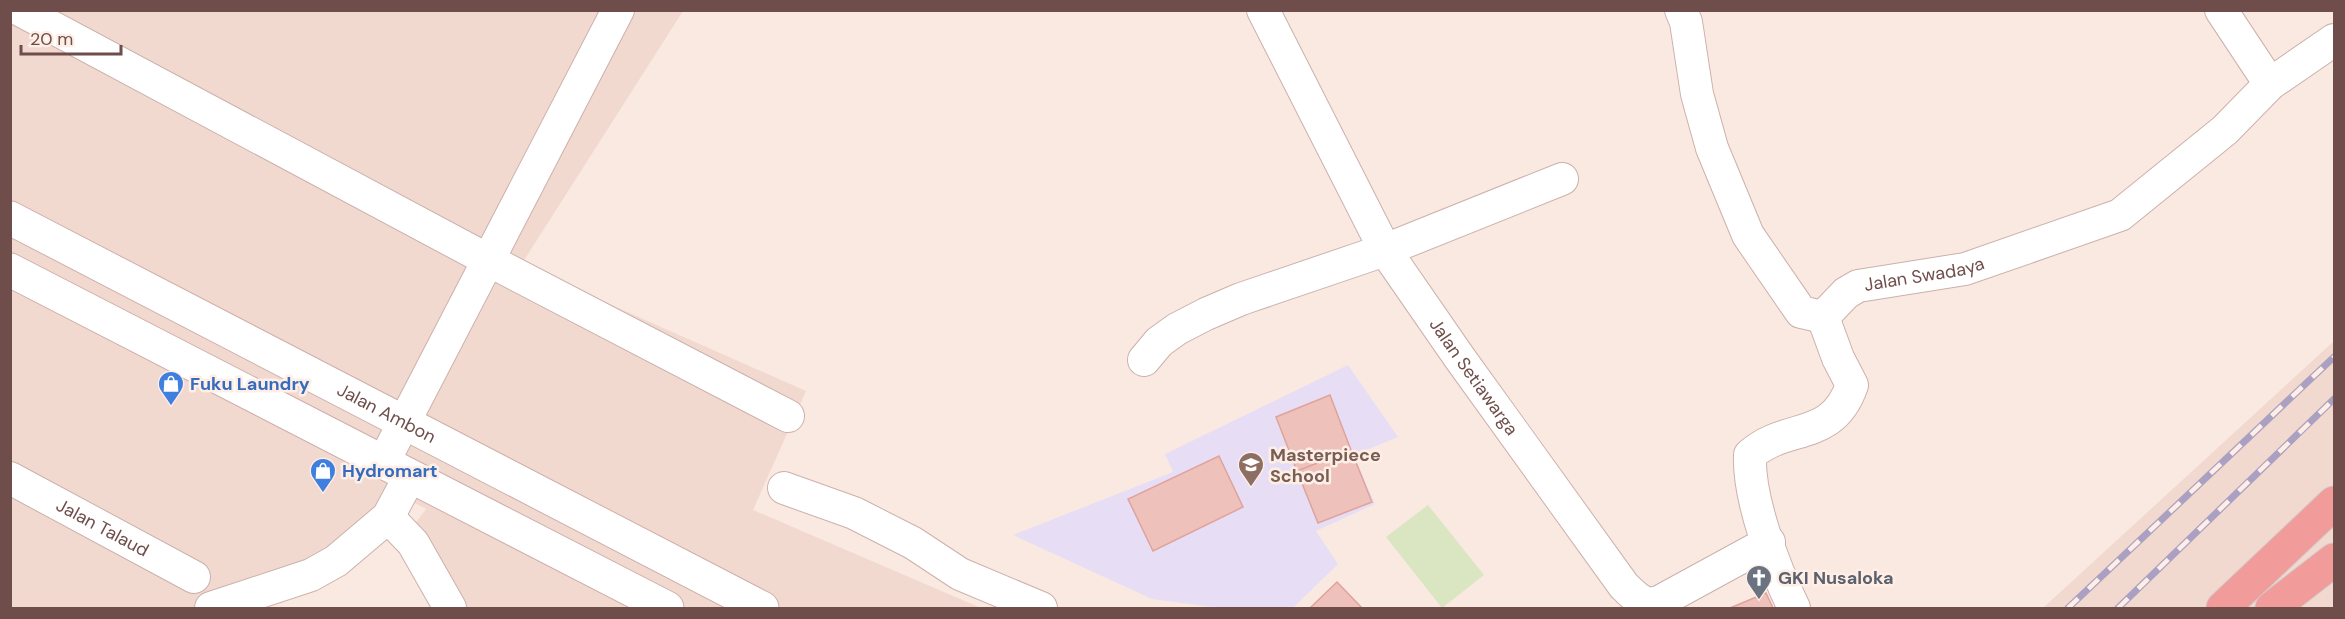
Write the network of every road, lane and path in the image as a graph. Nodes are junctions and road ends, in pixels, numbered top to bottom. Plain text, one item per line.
1 (20, 10) edge
2 (618, 10) edge
3 (1263, 10) edge
4 (1681, 10) edge
5 (2221, 10) edge
6 (53, 17) edge
7 (2334, 40) edge
8 (2270, 84) junction
9 (1562, 179) dead end
10 (10, 218) edge
11 (1385, 249) junction
12 (490, 261) junction
13 (10, 270) edge
14 (1823, 317) junction
15 (1144, 360) dead end
16 (788, 416) dead end
17 (404, 420) junction
18 (396, 470) junction
19 (10, 478) edge
20 (784, 488) dead end
21 (2334, 503) edge
22 (388, 517) junction
23 (1769, 542) junction
24 (2334, 560) edge
25 (194, 577) dead end
26 (2334, 577) edge
27 (211, 609) edge
28 (450, 609) edge
29 (667, 609) edge
30 (762, 609) edge
31 (1041, 609) edge
32 (1794, 609) edge
33 (2223, 609) edge
34 (2272, 609) edge
35 (2303, 609) edge

1 - 6 street
2 - 12 street
3 - 11 street, Jalan Setiawarga
4 - 14 street
5 - 8 street
6 - 12 street
7 - 8 street, Jalan Swadaya
8 - 14 street, Jalan Swadaya
9 - 11 street
10 - 17 street, Jalan Ambon
11 - 15 street
11 - 23 street, Jalan Setiawarga
12 - 16 street
12 - 17 street
13 - 18 street
14 - 23 street
17 - 18 street
17 - 30 street, Jalan Ambon
18 - 22 street
18 - 29 street
19 - 25 street, Jalan Talaud
20 - 31 street
21 - 33 highway
22 - 27 street
22 - 28 street
23 - 32 street
24 - 34 highway
26 - 35 highway

